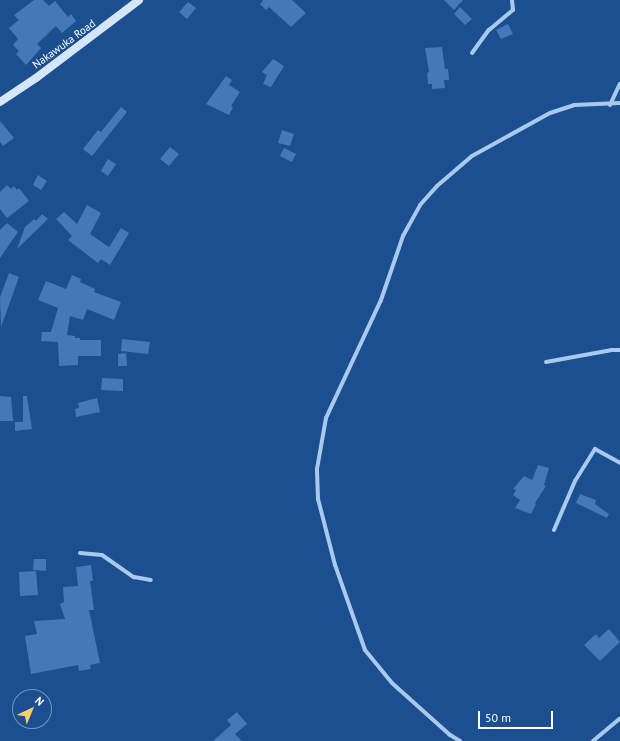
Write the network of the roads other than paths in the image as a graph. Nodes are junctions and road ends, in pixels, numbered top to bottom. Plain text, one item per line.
1 (139, 0) edge
2 (512, 0) edge
3 (472, 52) dead end
4 (620, 84) edge
5 (0, 102) edge
6 (620, 103) edge
7 (610, 105) junction
8 (620, 350) edge
9 (546, 362) dead end
10 (619, 461) edge
11 (554, 530) dead end
12 (80, 553) dead end
13 (151, 580) dead end
14 (620, 718) edge
15 (460, 741) edge
16 (593, 741) edge

1 - 5 main road, Nakawuka Road
2 - 3 street
4 - 7 street
6 - 7 street
7 - 15 street
8 - 9 street
10 - 11 street
12 - 13 street
14 - 16 street

